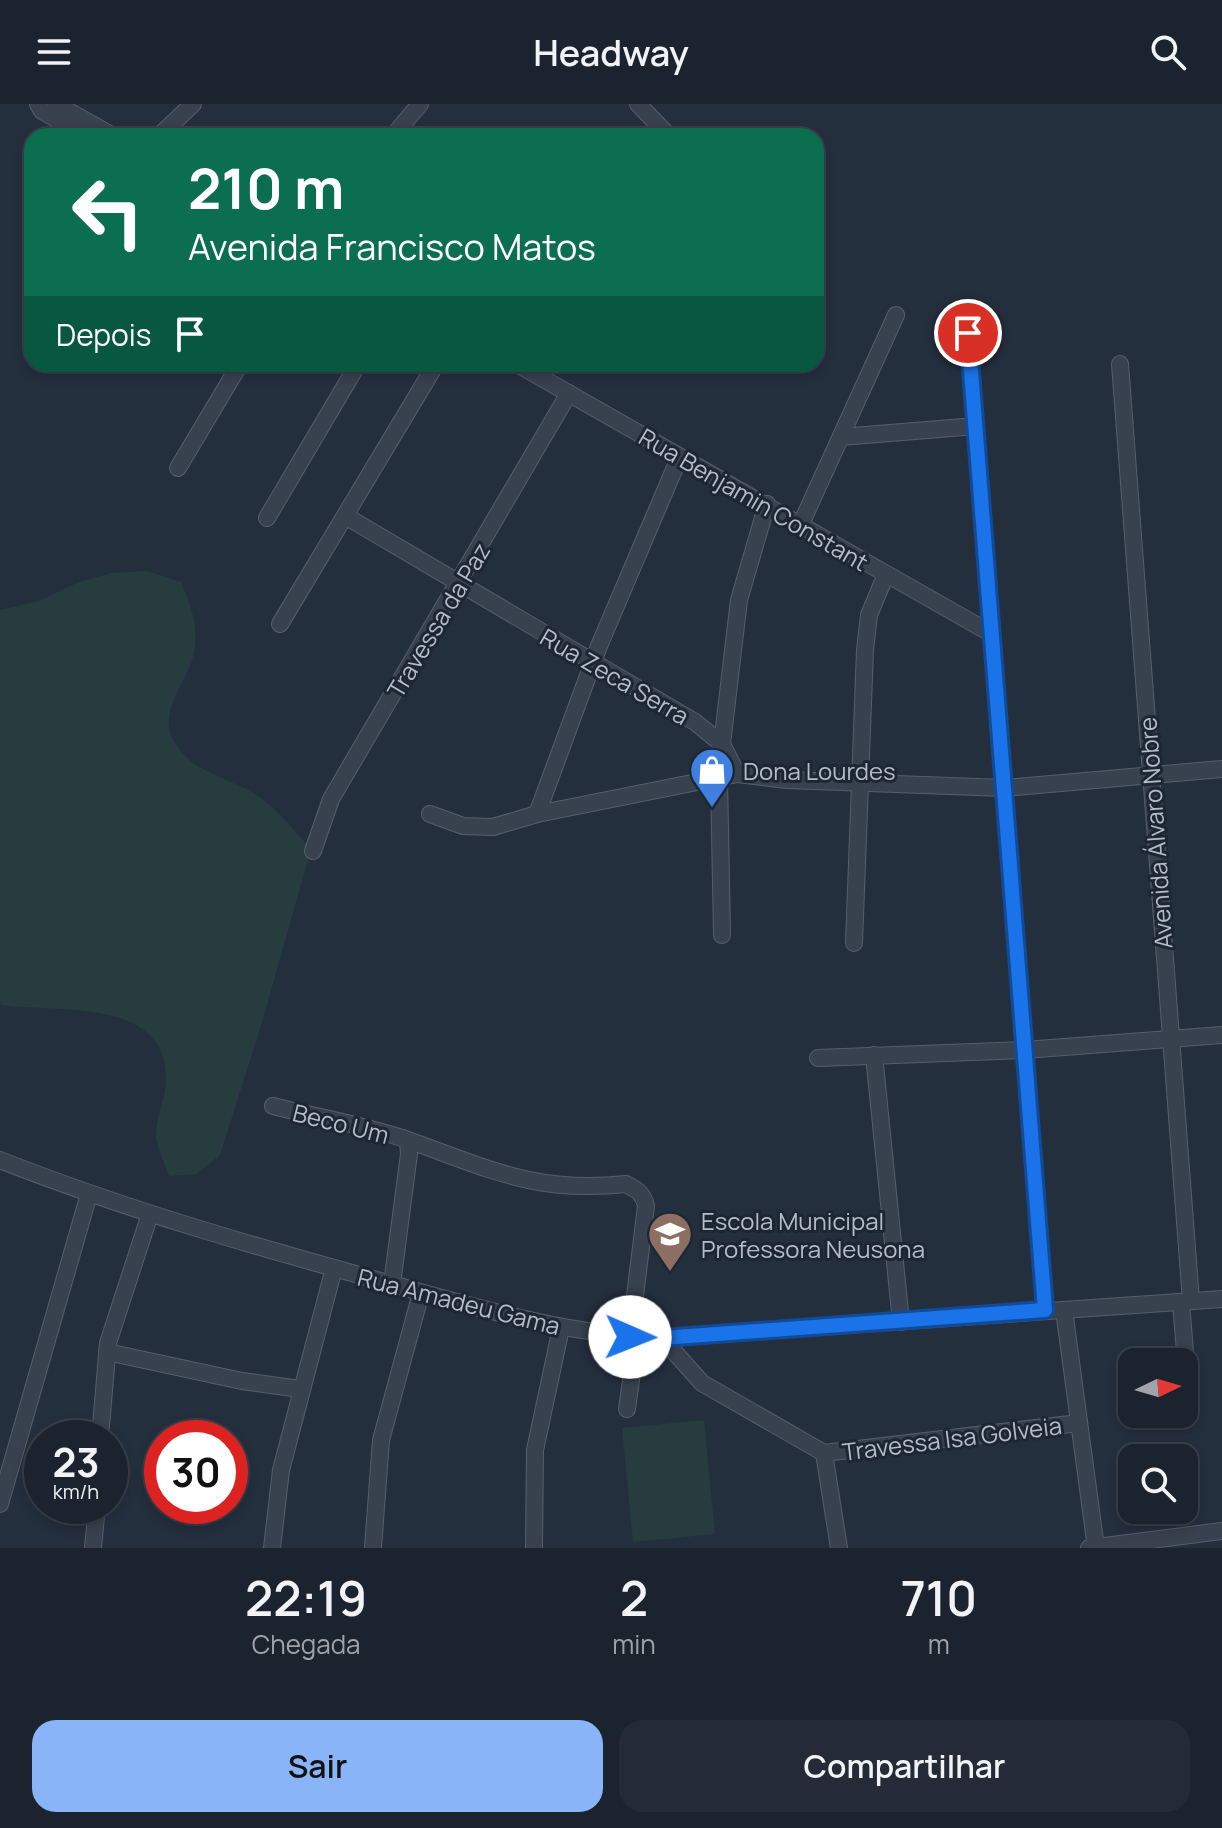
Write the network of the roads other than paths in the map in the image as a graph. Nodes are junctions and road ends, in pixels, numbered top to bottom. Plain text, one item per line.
1 (38, 104) edge
2 (56, 104) edge
3 (193, 104) edge
4 (420, 104) edge
5 (638, 104) edge
6 (72, 128) edge
7 (99, 128) edge
8 (168, 128) edge
9 (400, 128) edge
10 (661, 128) edge
11 (896, 315) dead end
12 (968, 333) dead end
13 (1120, 364) dead end
14 (235, 372) edge
15 (353, 372) edge
16 (431, 372) edge
17 (531, 372) edge
18 (569, 393) junction
19 (976, 426) junction
20 (841, 437) junction
21 (679, 458) junction
22 (178, 468) dead end
23 (767, 504) junction
24 (347, 517) junction
25 (267, 518) dead end
26 (801, 524) junction
27 (886, 574) junction
28 (459, 586) junction
29 (280, 624) dead end
30 (992, 634) junction
31 (594, 662) junction
32 (722, 744) junction
33 (1222, 769) edge
34 (737, 774) junction
35 (1151, 775) junction
36 (719, 779) junction
37 (862, 784) junction
38 (1004, 788) junction
39 (430, 814) dead end
40 (537, 814) junction
41 (313, 851) dead end
42 (722, 935) dead end
43 (854, 943) dead end
44 (1222, 1035) edge
45 (1171, 1039) junction
46 (1025, 1050) junction
47 (874, 1055) junction
48 (818, 1058) dead end
49 (273, 1106) dead end
50 (403, 1138) junction
51 (0, 1160) edge
52 (89, 1194) junction
53 (150, 1214) junction
54 (334, 1268) junction
55 (392, 1284) junction
56 (421, 1293) junction
57 (1222, 1299) edge
58 (1186, 1302) junction
59 (1045, 1310) junction
60 (1064, 1310) junction
61 (901, 1322) junction
62 (561, 1328) junction
63 (634, 1337) junction
64 (662, 1338) junction
65 (1188, 1348) edge
66 (107, 1352) junction
67 (300, 1389) junction
68 (627, 1409) dead end
69 (101, 1420) edge
70 (1079, 1423) junction
71 (824, 1453) junction
72 (0, 1504) edge
73 (95, 1524) edge
74 (1222, 1531) edge
75 (93, 1548) edge
76 (272, 1548) edge
77 (373, 1548) edge
78 (534, 1548) edge
79 (839, 1548) edge
80 (1093, 1548) edge

1 - 6 street
2 - 7 street
3 - 8 street
4 - 9 street
5 - 10 street
11 - 20 street
12 - 19 street
13 - 35 street, Avenida Álvaro Nobre
14 - 22 street
15 - 25 street
16 - 24 street
17 - 18 street, Rua Benjamin Constant
18 - 21 street, Rua Benjamin Constant
18 - 28 street, Travessa da Paz
19 - 20 street
19 - 30 street
20 - 26 street
21 - 23 street, Rua Benjamin Constant
21 - 31 street
23 - 26 street, Rua Benjamin Constant
23 - 32 street
24 - 28 street, Rua Zeca Serra
24 - 29 street
26 - 27 street, Rua Benjamin Constant
27 - 30 street, Rua Benjamin Constant
27 - 37 street
28 - 31 street, Rua Zeca Serra
28 - 41 street, Travessa da Paz
30 - 38 street
31 - 32 street, Rua Zeca Serra
31 - 40 street
32 - 34 street, Rua Zeca Serra
33 - 35 street
34 - 36 street
34 - 37 street
35 - 38 street
35 - 45 street, Avenida Álvaro Nobre
36 - 40 street
36 - 42 street
37 - 38 street
37 - 43 street
38 - 46 street
39 - 40 street
44 - 45 street
45 - 46 street
45 - 58 street, Avenida Álvaro Nobre
46 - 47 street
46 - 59 street
47 - 48 street
47 - 61 street
49 - 50 street, Beco Um
50 - 55 street, Beco Um
50 - 63 street
51 - 52 street, Rua Amadeu Gama
52 - 53 street, Rua Amadeu Gama
52 - 72 street
53 - 54 street, Rua Amadeu Gama
53 - 66 street
54 - 55 street, Rua Amadeu Gama
54 - 67 street
55 - 56 street, Rua Amadeu Gama
56 - 62 street, Rua Amadeu Gama
56 - 77 street
57 - 58 street, Rua Amadeu Gama
58 - 60 street, Rua Amadeu Gama
58 - 65 street, Avenida Álvaro Nobre
59 - 60 street, Rua Amadeu Gama
59 - 61 street, Rua Amadeu Gama
60 - 70 street
61 - 64 street, Rua Amadeu Gama
62 - 63 street, Rua Amadeu Gama
62 - 78 street
63 - 64 street, Rua Amadeu Gama
63 - 68 street
64 - 71 street
66 - 67 street
66 - 69 street
67 - 76 street
70 - 71 street, Travessa Isa Golveia
70 - 80 street
71 - 79 street
73 - 75 street
74 - 80 street

